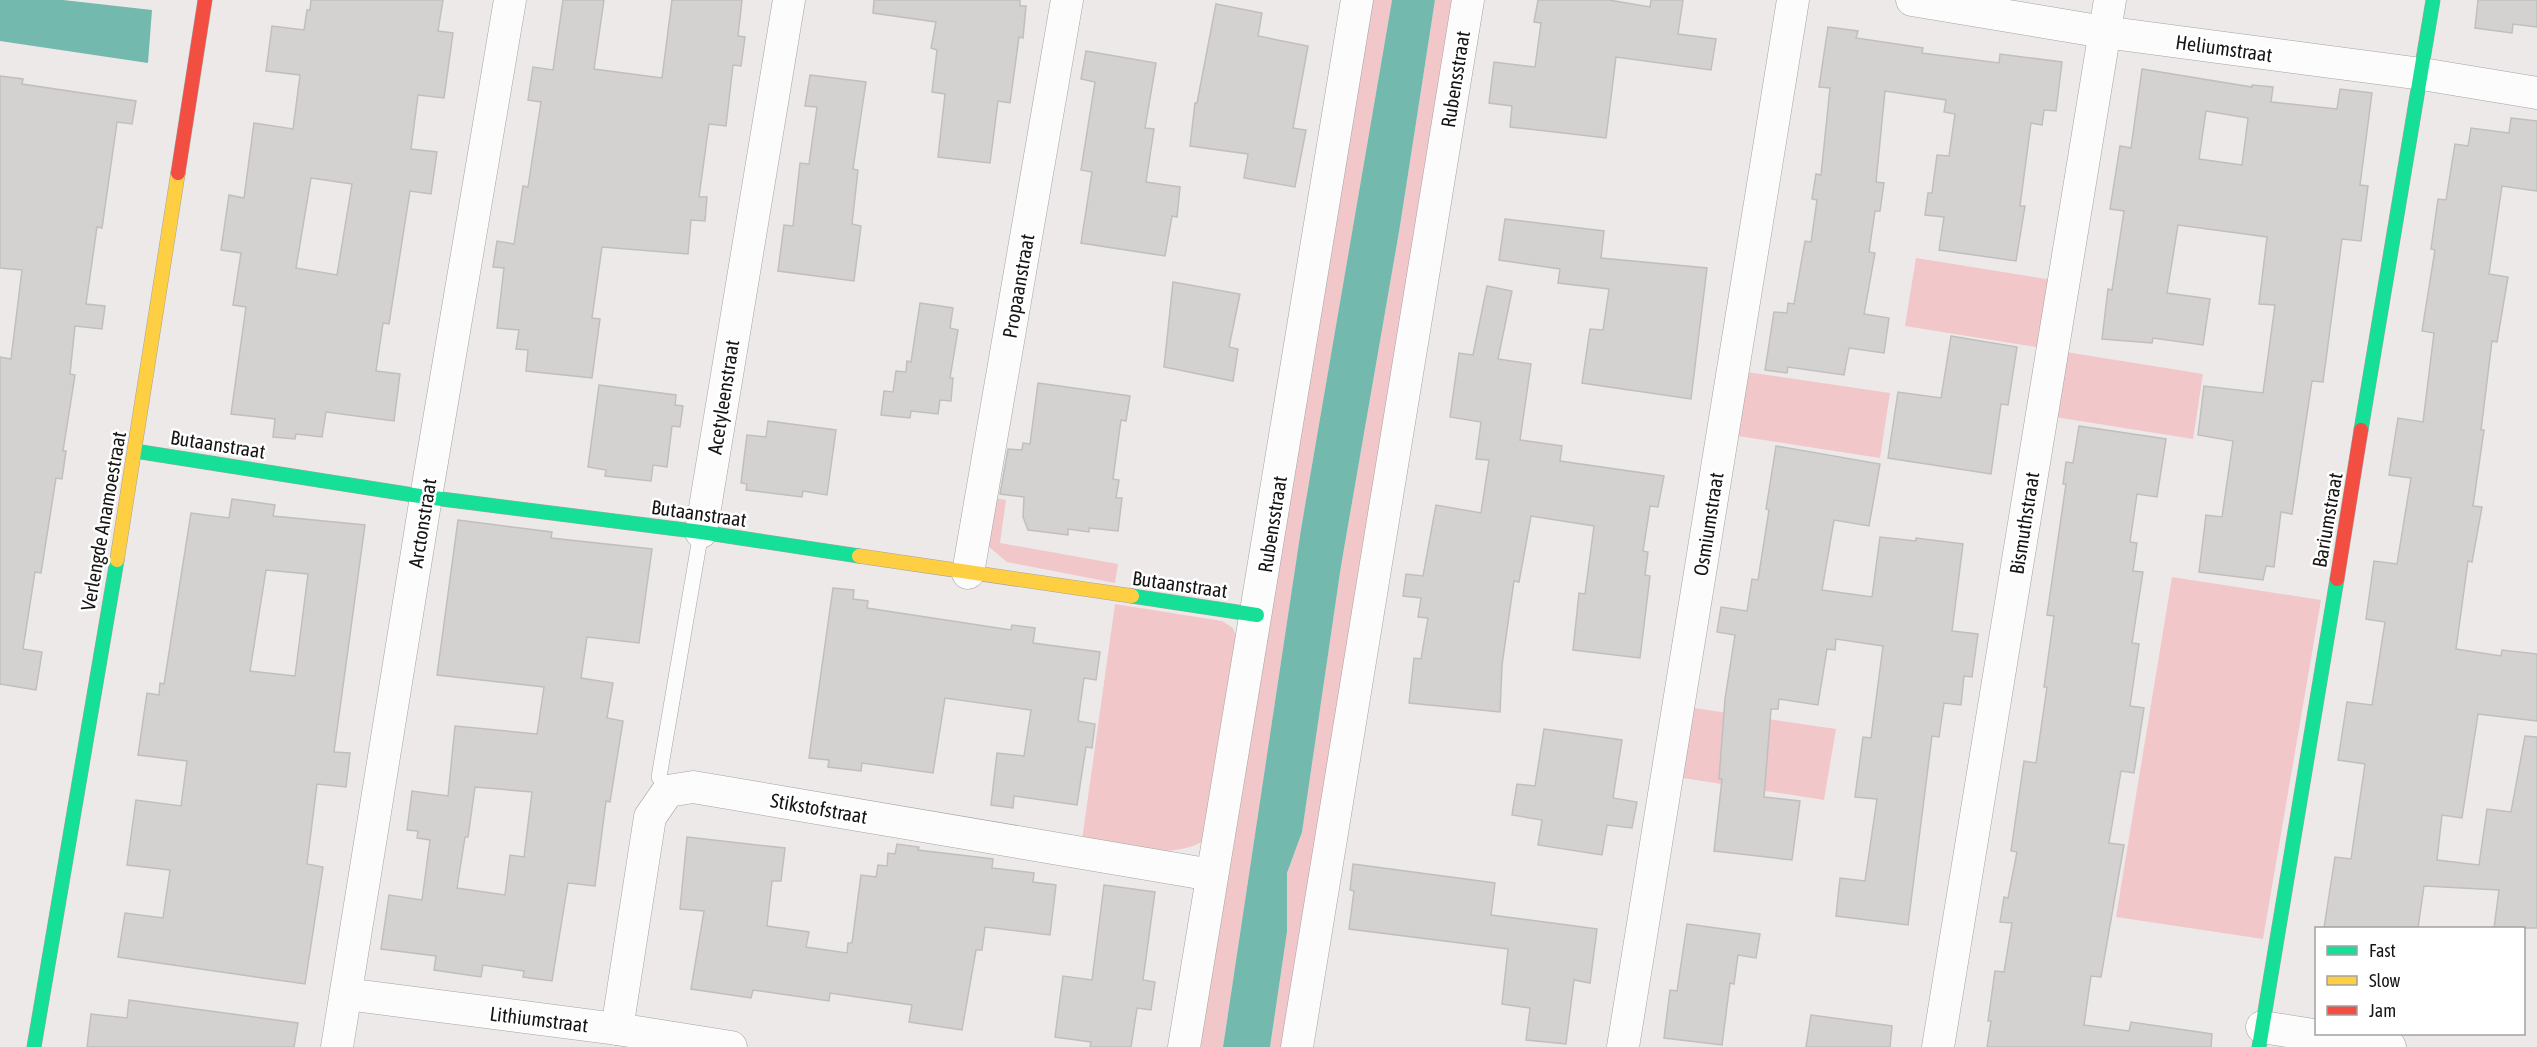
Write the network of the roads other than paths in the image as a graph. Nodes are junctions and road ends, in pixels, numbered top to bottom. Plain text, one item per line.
1 (205, 0) edge
2 (510, 0) edge
3 (789, 0) edge
4 (1067, 0) edge
5 (1357, 0) edge
6 (1468, 0) edge
7 (1793, 0) edge
8 (1912, 0) edge
9 (2110, 0) edge
10 (2433, 0) edge
11 (2104, 32) junction
12 (2422, 74) junction
13 (2537, 93) edge
14 (135, 451) junction
15 (426, 497) junction
16 (701, 532) junction
17 (968, 573) junction
18 (1257, 615) junction
19 (668, 791) junction
20 (1212, 875) junction
21 (346, 993) junction
22 (617, 1029) junction
23 (2260, 1037) edge
24 (34, 1047) edge
25 (337, 1047) edge
26 (731, 1047) edge
27 (1184, 1047) edge
28 (1297, 1047) edge
29 (1623, 1047) edge
30 (1938, 1047) edge
31 (2390, 1047) edge

1 - 14 street, Verlengde Anamoestraat
2 - 15 street, Arctonstraat
3 - 16 street, Acetyleenstraat
4 - 17 street, Propaanstraat
5 - 18 street, Rubensstraat
6 - 28 street, Rubensstraat
7 - 29 street, Osmiumstraat
8 - 11 street, Heliumstraat
9 - 11 street, Bismuthstraat
10 - 12 street, Bariumstraat
11 - 12 street, Heliumstraat
11 - 30 street, Bismuthstraat
12 - 13 street, Heliumstraat
12 - 23 street, Bariumstraat
14 - 15 street, Butaanstraat
14 - 24 street, Verlengde Anamoestraat
15 - 16 street, Butaanstraat
15 - 21 street, Arctonstraat
16 - 17 street, Butaanstraat
16 - 19 lane, Acetyleenstraat
17 - 18 street, Butaanstraat
18 - 20 street, Rubensstraat
19 - 20 street, Stikstofstraat
19 - 22 street
20 - 27 street, Rubensstraat
21 - 22 street, Lithiumstraat
21 - 25 street, Arctonstraat
22 - 26 street, Lithiumstraat
23 - 31 street

